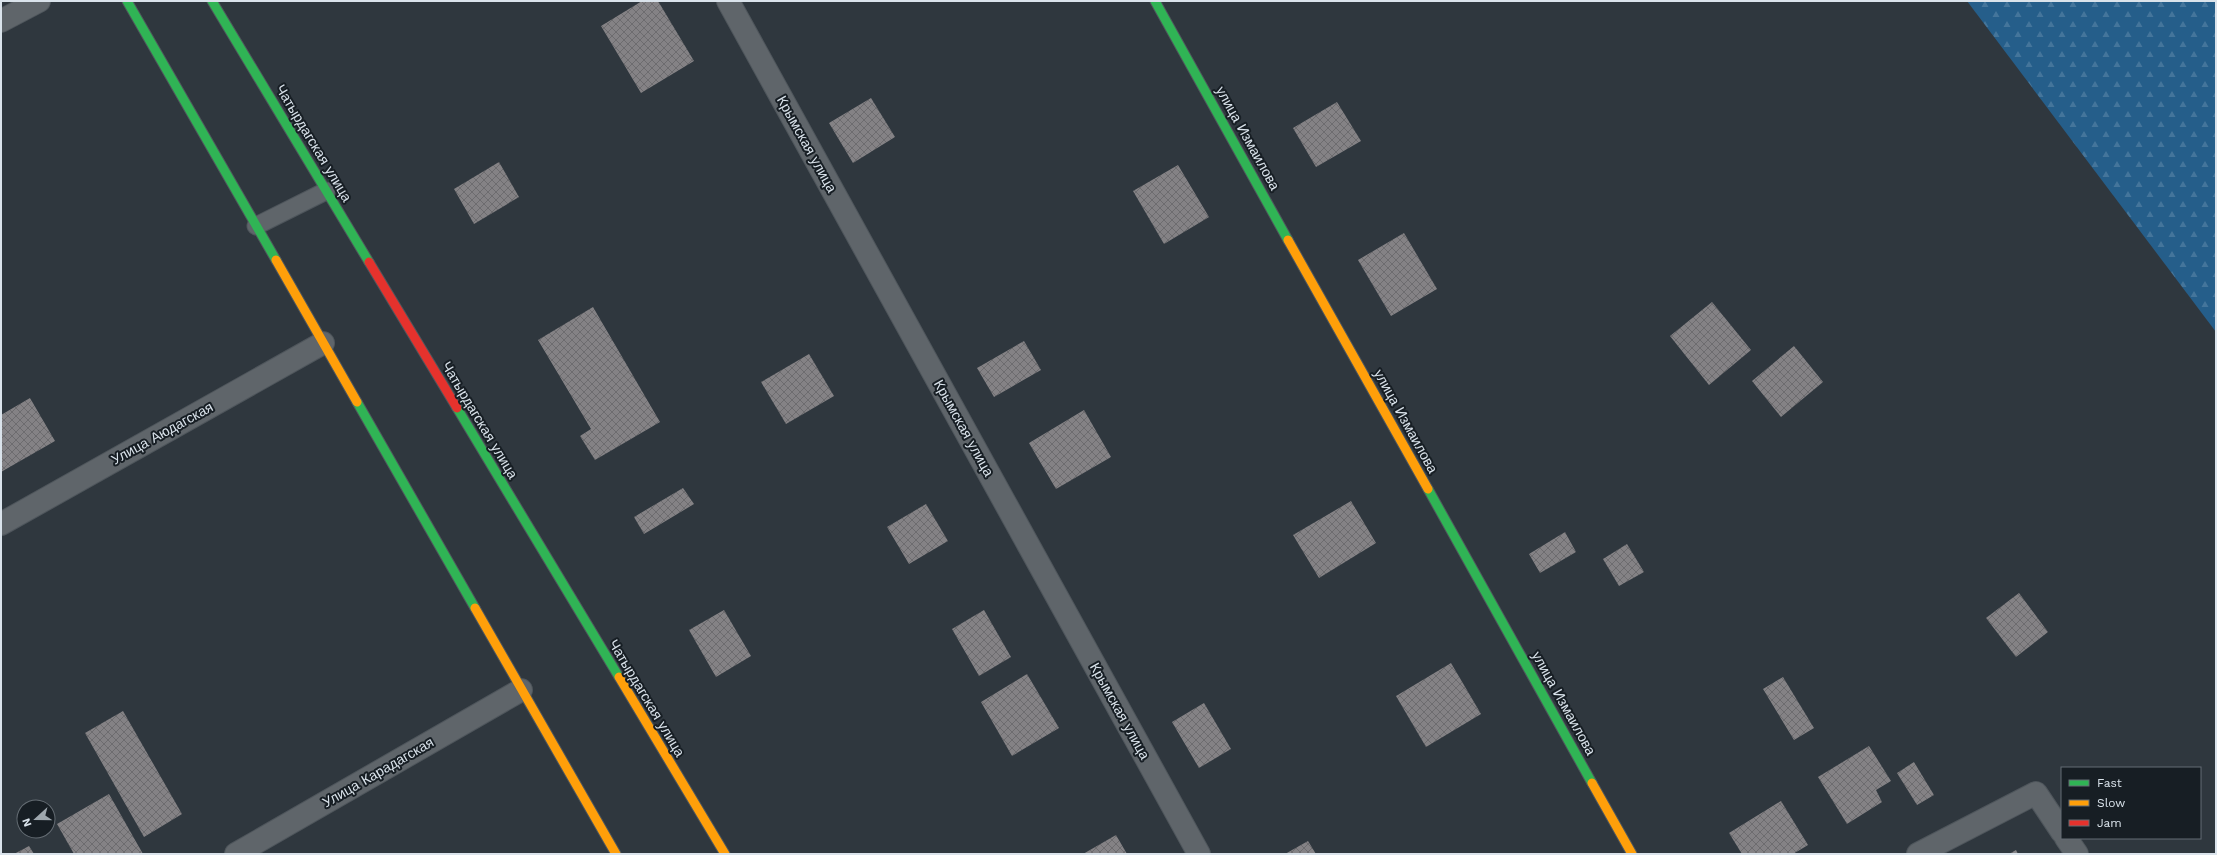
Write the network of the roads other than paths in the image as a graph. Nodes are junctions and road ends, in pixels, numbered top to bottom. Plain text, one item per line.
1 (39, 1) edge
2 (127, 1) edge
3 (212, 1) edge
4 (728, 1) edge
5 (1155, 1) edge
6 (2, 19) edge
7 (326, 191) junction
8 (256, 226) junction
9 (323, 343) junction
10 (1, 524) edge
11 (521, 690) junction
12 (2061, 830) edge
13 (2067, 839) edge
14 (236, 854) edge
15 (616, 854) edge
16 (725, 854) edge
17 (1199, 854) edge
18 (1632, 854) edge
19 (1918, 854) edge
20 (2077, 854) edge

1 - 6 street
2 - 8 street
3 - 7 street, Чатырдагская улица
4 - 17 street, Крымская улица
5 - 18 street, улица Измаилова
7 - 8 lane
7 - 16 street, Чатырдагская улица
8 - 9 street
9 - 10 street, Улица Аюдагская
9 - 11 street
11 - 14 street, Улица Карадагская
11 - 15 street
12 - 19 street
13 - 20 street

